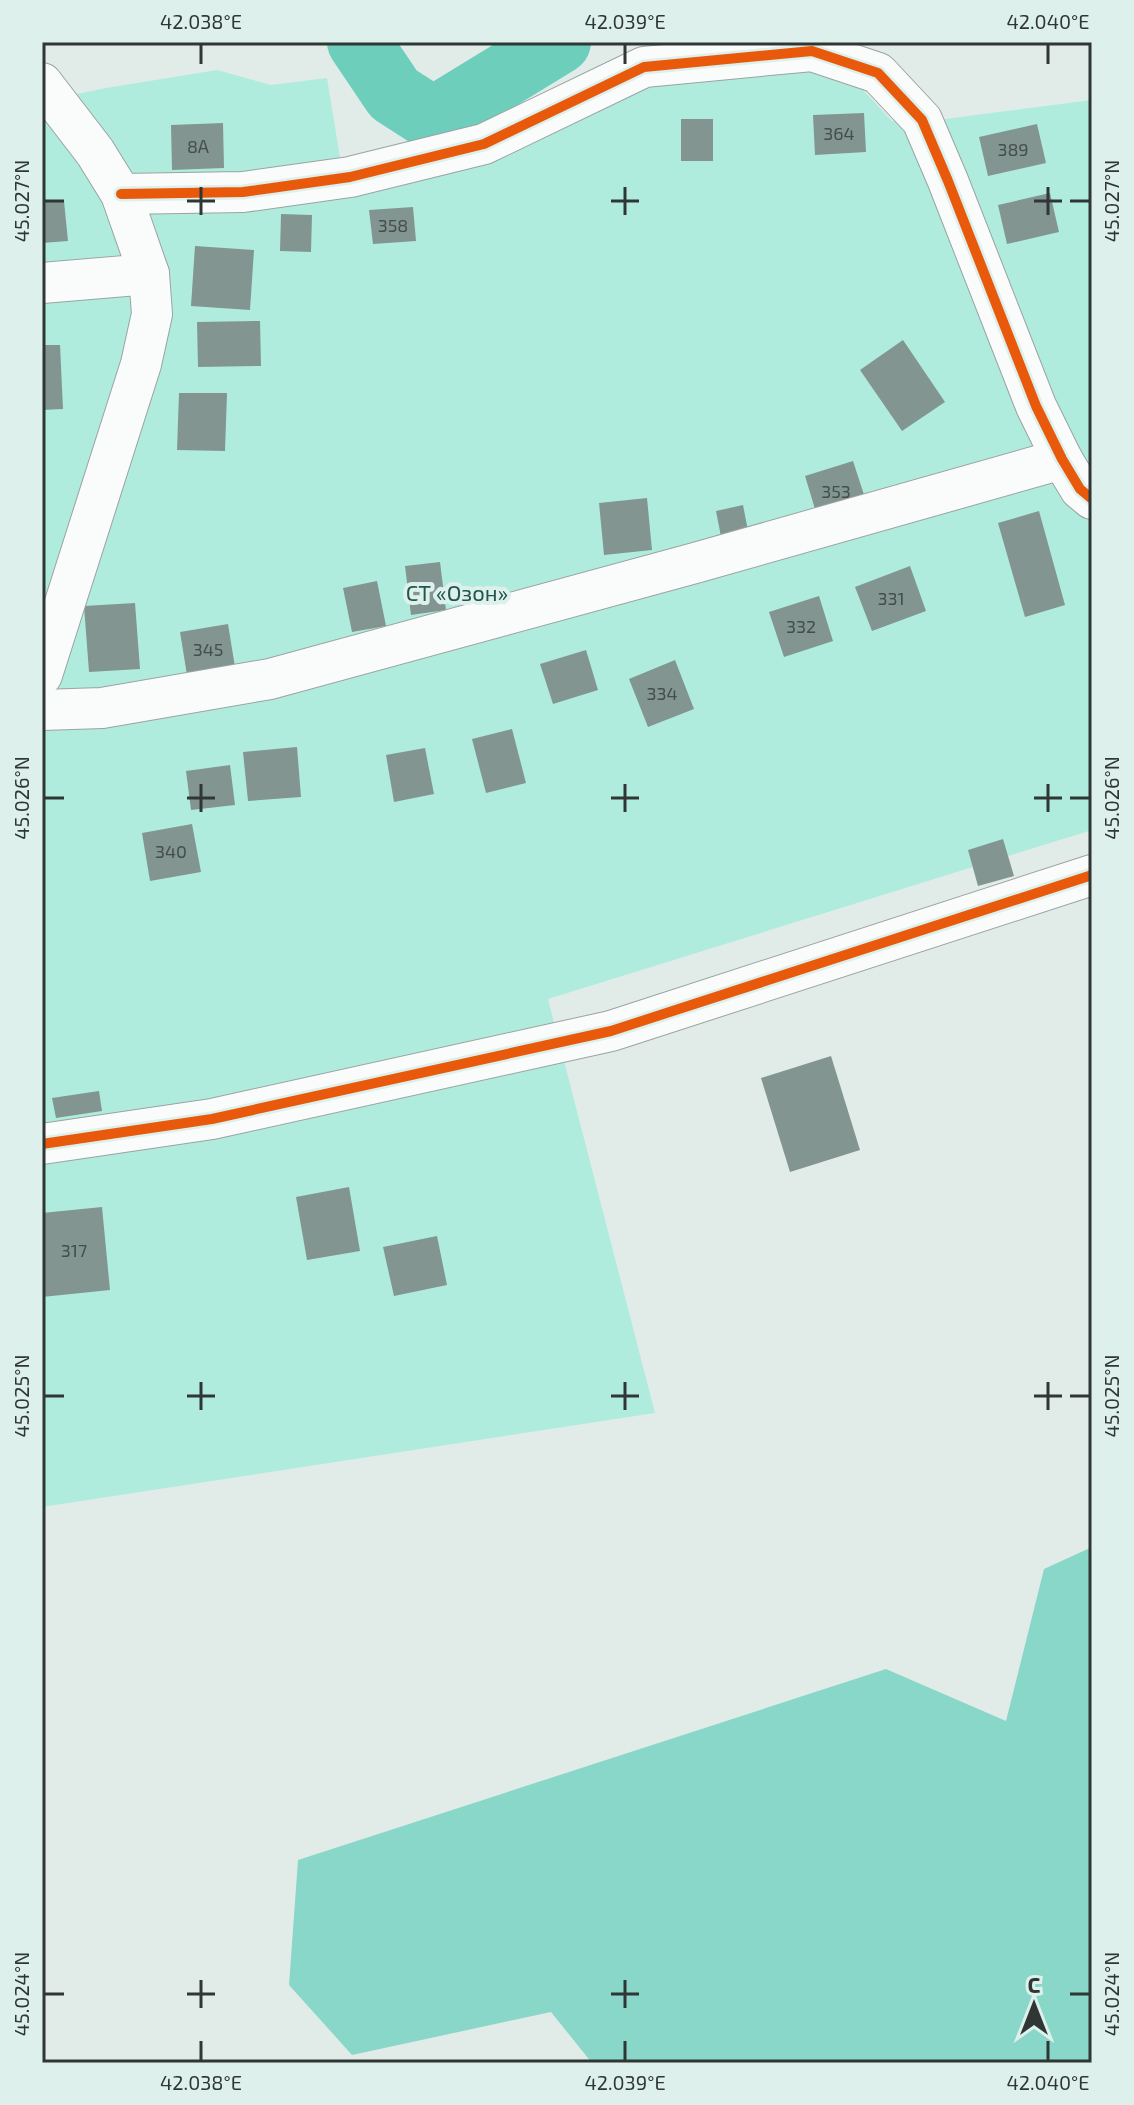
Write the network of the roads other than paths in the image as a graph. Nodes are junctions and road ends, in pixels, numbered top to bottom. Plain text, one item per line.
1 (42, 83) edge
2 (121, 194) junction
3 (149, 274) junction
4 (42, 283) edge
5 (1062, 459) junction
6 (1092, 499) edge
7 (42, 675) edge
8 (42, 710) edge
9 (1092, 875) edge
10 (42, 1144) edge

1 - 2 street
2 - 3 street
2 - 5 street
3 - 4 street
3 - 7 street
5 - 6 street
5 - 8 street
9 - 10 street

